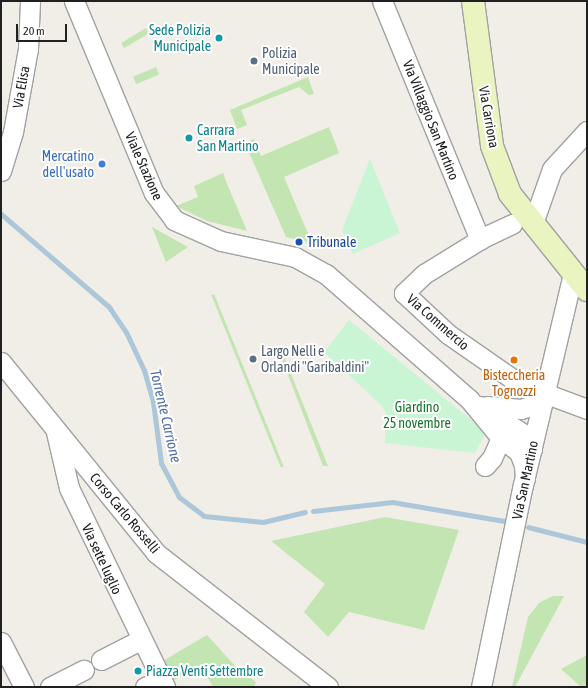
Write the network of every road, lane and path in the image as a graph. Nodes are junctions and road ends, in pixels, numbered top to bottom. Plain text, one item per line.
1 (30, 1) edge
2 (74, 1) edge
3 (382, 1) edge
4 (473, 1) edge
5 (587, 131) edge
6 (1, 171) edge
7 (523, 224) junction
8 (480, 240) junction
9 (573, 273) junction
10 (587, 290) edge
11 (1, 362) edge
12 (520, 384) junction
13 (544, 398) junction
14 (469, 399) junction
15 (493, 407) junction
16 (587, 409) edge
17 (54, 426) junction
18 (501, 438) junction
19 (532, 449) junction
20 (485, 466) dead end
21 (524, 482) junction
22 (140, 640) junction
23 (1, 642) edge
24 (102, 660) dead end
25 (84, 670) dead end
26 (157, 685) edge
27 (24, 687) edge
28 (50, 687) edge
29 (328, 687) edge
30 (481, 687) edge

1 - 6 street, Via Elisa
2 - 14 street, Viale Stazione
3 - 8 street, Via Villaggio San Martino
4 - 7 main road, Via Carriona
5 - 7 street
7 - 8 street, Via Commercio
7 - 9 main road, Via Carriona
8 - 12 street, Via Commercio
9 - 10 main road, Via Carriona
9 - 13 street, Via San Martino
11 - 17 street, Corso Carlo Rosselli
12 - 13 street, Via Commercio
12 - 15 street
13 - 15 street
13 - 16 street, Via Commercio
13 - 19 street, Via San Martino
14 - 15 street
14 - 18 street
14 - 19 street
17 - 22 street, Via sette luglio
17 - 29 street, Corso Carlo Rosselli
18 - 20 street
18 - 21 street
19 - 21 street, Via San Martino
21 - 30 street, Via San Martino
22 - 24 street
22 - 26 street, Via sette luglio
23 - 27 street
25 - 28 street

